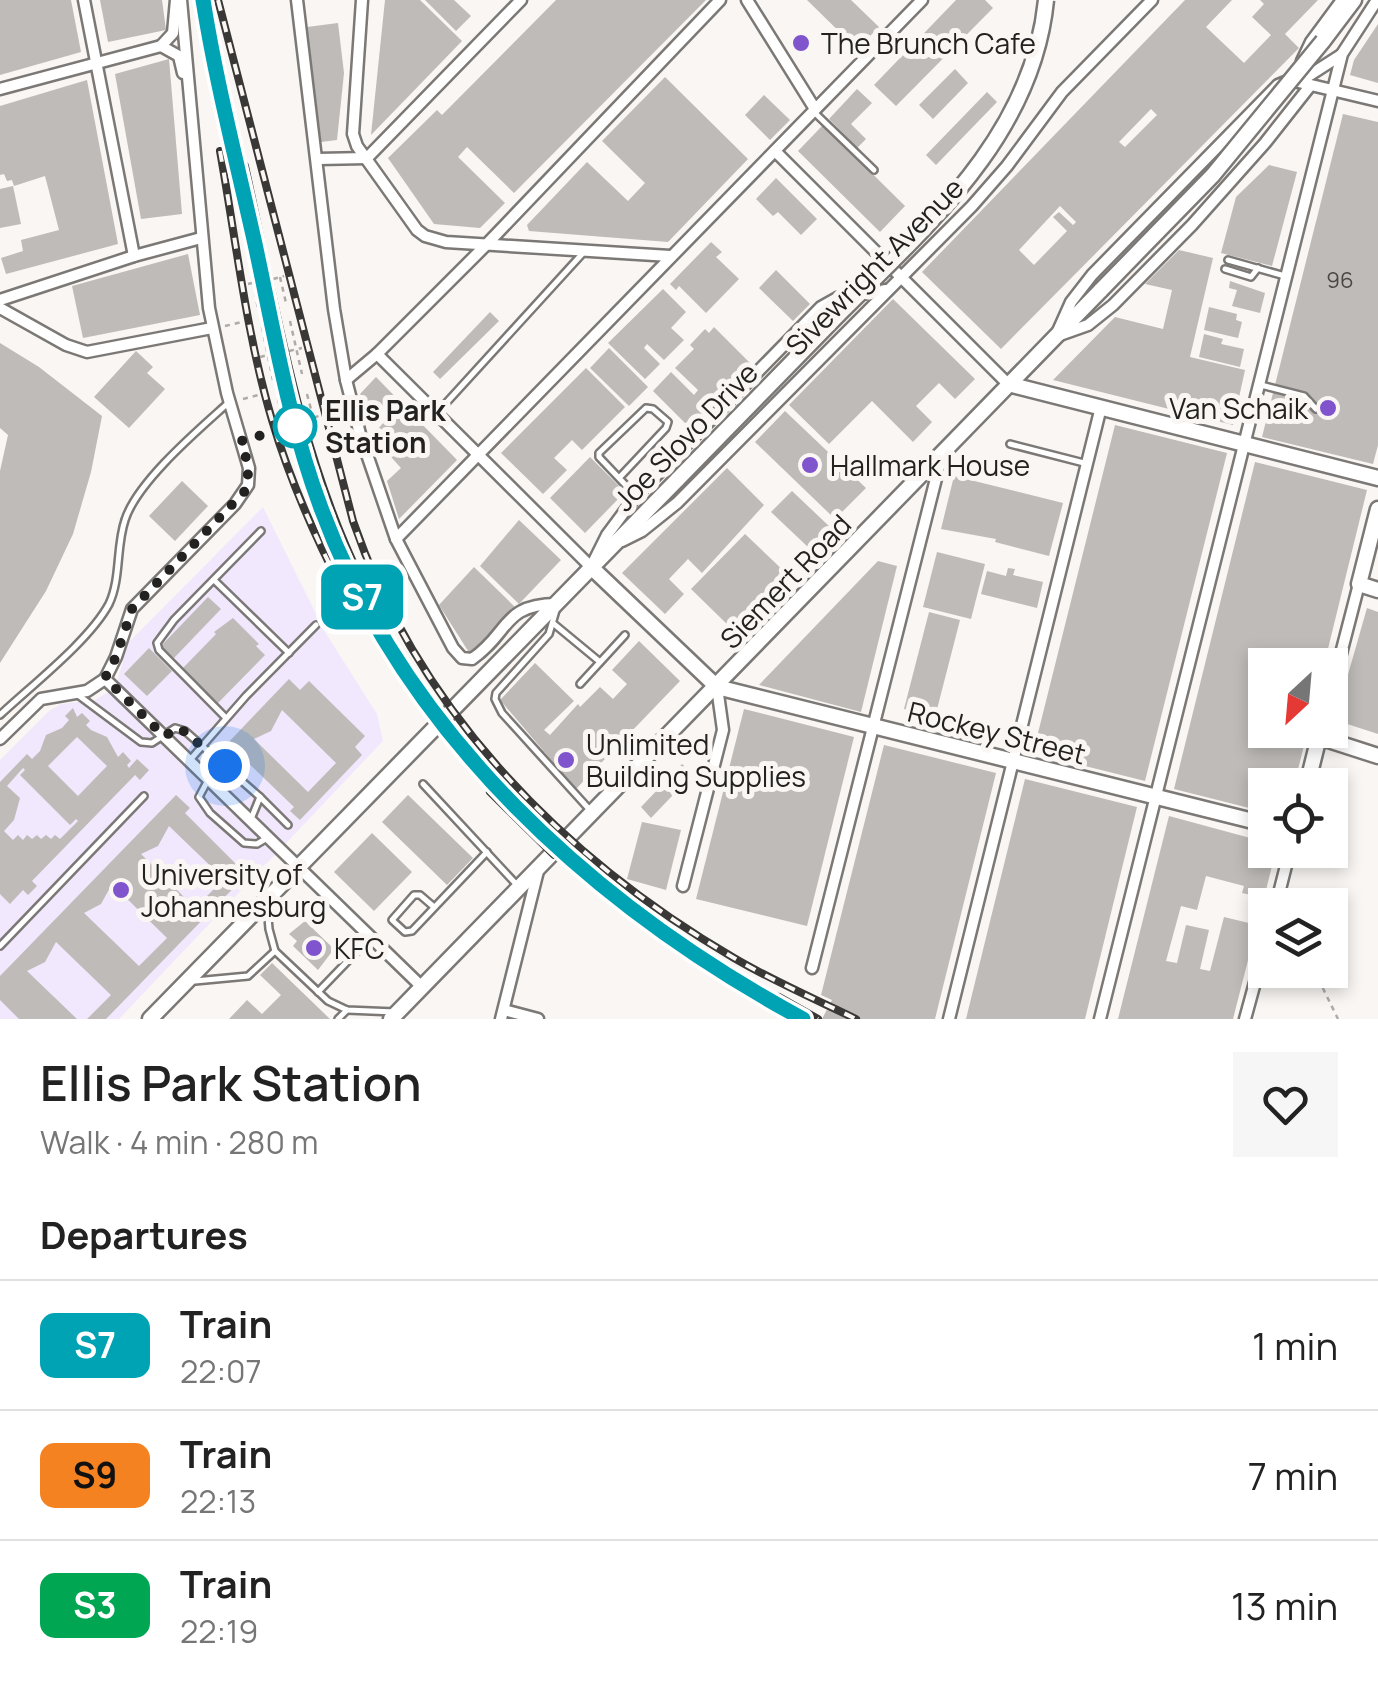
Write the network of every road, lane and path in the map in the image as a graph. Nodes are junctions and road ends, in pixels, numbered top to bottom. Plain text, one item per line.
1 (84, 0) edge
2 (179, 0) edge
3 (297, 0) edge
4 (362, 0) edge
5 (521, 0) edge
6 (720, 0) edge
7 (747, 0) edge
8 (922, 0) edge
9 (1046, 0) edge
10 (1152, 0) edge
11 (1342, 0) edge
12 (1354, 0) edge
13 (1377, 0) edge
14 (160, 46) junction
15 (1342, 54) junction
16 (96, 64) junction
17 (1301, 83) junction
18 (1334, 88) junction
19 (0, 89) edge
20 (1378, 101) edge
21 (814, 110) junction
22 (775, 151) junction
23 (366, 158) junction
24 (318, 160) junction
25 (874, 170) dead end
26 (201, 234) junction
27 (486, 245) junction
28 (584, 252) junction
29 (134, 256) junction
30 (670, 256) junction
31 (1228, 260) dead end
32 (1258, 268) junction
33 (1225, 269) dead end
34 (899, 276) junction
35 (1285, 276) junction
36 (274, 279) dead end
37 (248, 284) dead end
38 (886, 290) junction
39 (0, 300) edge
40 (286, 303) dead end
41 (0, 308) edge
42 (258, 310) dead end
43 (290, 321) dead end
44 (242, 322) dead end
45 (225, 326) dead end
46 (262, 327) dead end
47 (212, 328) junction
48 (1056, 336) junction
49 (302, 348) dead end
50 (296, 349) junction
51 (289, 351) dead end
52 (276, 353) dead end
53 (377, 354) junction
54 (268, 355) junction
55 (260, 357) dead end
56 (302, 374) dead end
57 (273, 380) dead end
58 (346, 380) junction
59 (1008, 384) junction
60 (1258, 384) junction
61 (262, 394) dead end
62 (307, 394) dead end
63 (243, 399) dead end
64 (278, 399) dead end
65 (230, 402) junction
66 (1102, 407) junction
67 (1316, 409) dead end
68 (437, 413) junction
69 (290, 419) dead end
70 (283, 420) junction
71 (304, 420) dead end
72 (275, 422) dead end
73 (1243, 443) junction
74 (1010, 444) dead end
75 (477, 453) junction
76 (942, 455) junction
77 (1087, 464) junction
78 (619, 478) junction
79 (1378, 478) edge
80 (636, 496) junction
81 (1378, 509) edge
82 (262, 531) dead end
83 (396, 538) junction
84 (612, 546) junction
85 (590, 566) junction
86 (214, 580) junction
87 (1359, 584) junction
88 (1378, 590) edge
89 (558, 604) junction
90 (554, 624) junction
91 (316, 625) dead end
92 (624, 635) dead end
93 (1342, 648) edge
94 (289, 653) junction
95 (600, 662) junction
96 (105, 678) junction
97 (580, 684) dead end
98 (717, 687) junction
99 (77, 694) junction
100 (0, 715) edge
101 (226, 718) junction
102 (873, 727) junction
103 (164, 736) junction
104 (0, 739) edge
105 (1348, 745) edge
106 (202, 746) junction
107 (1378, 756) edge
108 (190, 760) junction
109 (1012, 762) junction
110 (209, 779) junction
111 (424, 784) dead end
112 (144, 796) dead end
113 (260, 797) junction
114 (1156, 797) junction
115 (591, 811) junction
116 (251, 819) junction
117 (1248, 820) edge
118 (288, 824) dead end
119 (270, 837) junction
120 (487, 852) junction
121 (299, 866) junction
122 (540, 866) junction
123 (683, 886) dead end
124 (519, 887) junction
125 (267, 899) junction
126 (434, 908) junction
127 (372, 937) junction
128 (0, 946) edge
129 (275, 951) junction
130 (812, 968) dead end
131 (187, 981) junction
132 (422, 987) junction
133 (1253, 988) edge
134 (1323, 988) edge
135 (318, 992) junction
136 (346, 1010) junction
137 (395, 1015) edge
138 (503, 1015) edge
139 (150, 1019) edge
140 (338, 1019) edge
141 (538, 1019) edge
142 (949, 1019) edge
143 (1100, 1019) edge
144 (1245, 1019) edge
145 (1338, 1019) edge

1 - 16 street
2 - 14 street
2 - 26 street
3 - 24 street
4 - 23 street
5 - 23 street
6 - 27 street
7 - 21 street
8 - 21 street
9 - 84 main road, Joe Slovo Drive, bridge
10 - 34 street, Sivewright Avenue
11 - 17 street
12 - 48 main road, Siemert Road, bridge
13 - 15 street
14 - 16 street
14 - 26 street
15 - 17 street
15 - 18 street
16 - 19 street
16 - 29 street
17 - 18 street
17 - 48 street, Siemert Road
17 - 48 street, Siemert Road
18 - 20 street
18 - 35 street
21 - 22 street
21 - 25 lane
22 - 30 street
22 - 34 street
23 - 24 street
23 - 27 street
24 - 58 street
26 - 29 street
26 - 47 street
27 - 28 street
27 - 53 street
28 - 30 street
28 - 68 lane
29 - 39 street
30 - 75 street
31 - 32 lane
32 - 33 lane
32 - 35 lane
34 - 38 street, Sivewright Avenue
34 - 59 street
35 - 60 street
36 - 40 path
37 - 42 path
38 - 80 street
38 - 84 street, Sivewright Avenue
41 - 47 street
43 - 50 path
44 - 45 path
46 - 54 path
47 - 65 street
48 - 59 main road, Siemert Road
49 - 50 path
50 - 51 path
50 - 56 path
52 - 54 path
53 - 58 street
53 - 68 street
54 - 55 path
54 - 57 path
58 - 83 street
59 - 66 main road
59 - 76 main road, Siemert Road
60 - 67 lane
60 - 73 street
61 - 63 path
62 - 71 path
64 - 70 path
65 - 96 street
65 - 100 lane
66 - 73 main road
66 - 77 street
68 - 75 street
69 - 70 path
70 - 72 path
73 - 79 main road
73 - 114 street
74 - 77 lane
75 - 83 street
75 - 85 street
76 - 98 main road, Siemert Road
76 - 102 street
77 - 109 street
78 - 78 lane
78 - 80 lane
80 - 85 street
81 - 87 main road
82 - 86 lane
83 - 89 street
84 - 85 main road, Joe Slovo Drive
85 - 89 main road
85 - 98 main road
86 - 94 lane
86 - 101 lane
87 - 88 main road
87 - 93 street
89 - 90 lane
89 - 121 main road
90 - 95 lane
90 - 115 lane
91 - 94 lane
92 - 95 lane
94 - 101 lane
95 - 97 lane
96 - 99 street
96 - 103 street
98 - 102 main road, Rockey Street
98 - 115 main road
98 - 123 street
99 - 103 lane
99 - 104 street
101 - 106 lane
102 - 109 main road, Rockey Street
102 - 130 street
103 - 106 lane
103 - 108 street
105 - 107 main road
106 - 108 lane
106 - 113 lane
108 - 110 street
109 - 114 main road, Rockey Street
109 - 142 street
110 - 116 street
110 - 119 lane
111 - 120 lane
112 - 128 lane
113 - 116 lane
113 - 118 lane
114 - 117 main road, Rockey Street
114 - 143 street
115 - 122 main road
116 - 119 street
119 - 121 street
120 - 124 lane
120 - 126 lane
121 - 125 main road
121 - 127 street
122 - 124 main road
122 - 138 street
124 - 132 main road
125 - 129 lane
125 - 131 main road
126 - 126 lane
127 - 132 street
127 - 135 lane
129 - 131 lane
129 - 135 lane
131 - 139 main road
132 - 137 main road
133 - 144 street
134 - 145 path
135 - 136 lane
136 - 137 lane
136 - 140 lane
138 - 141 street

